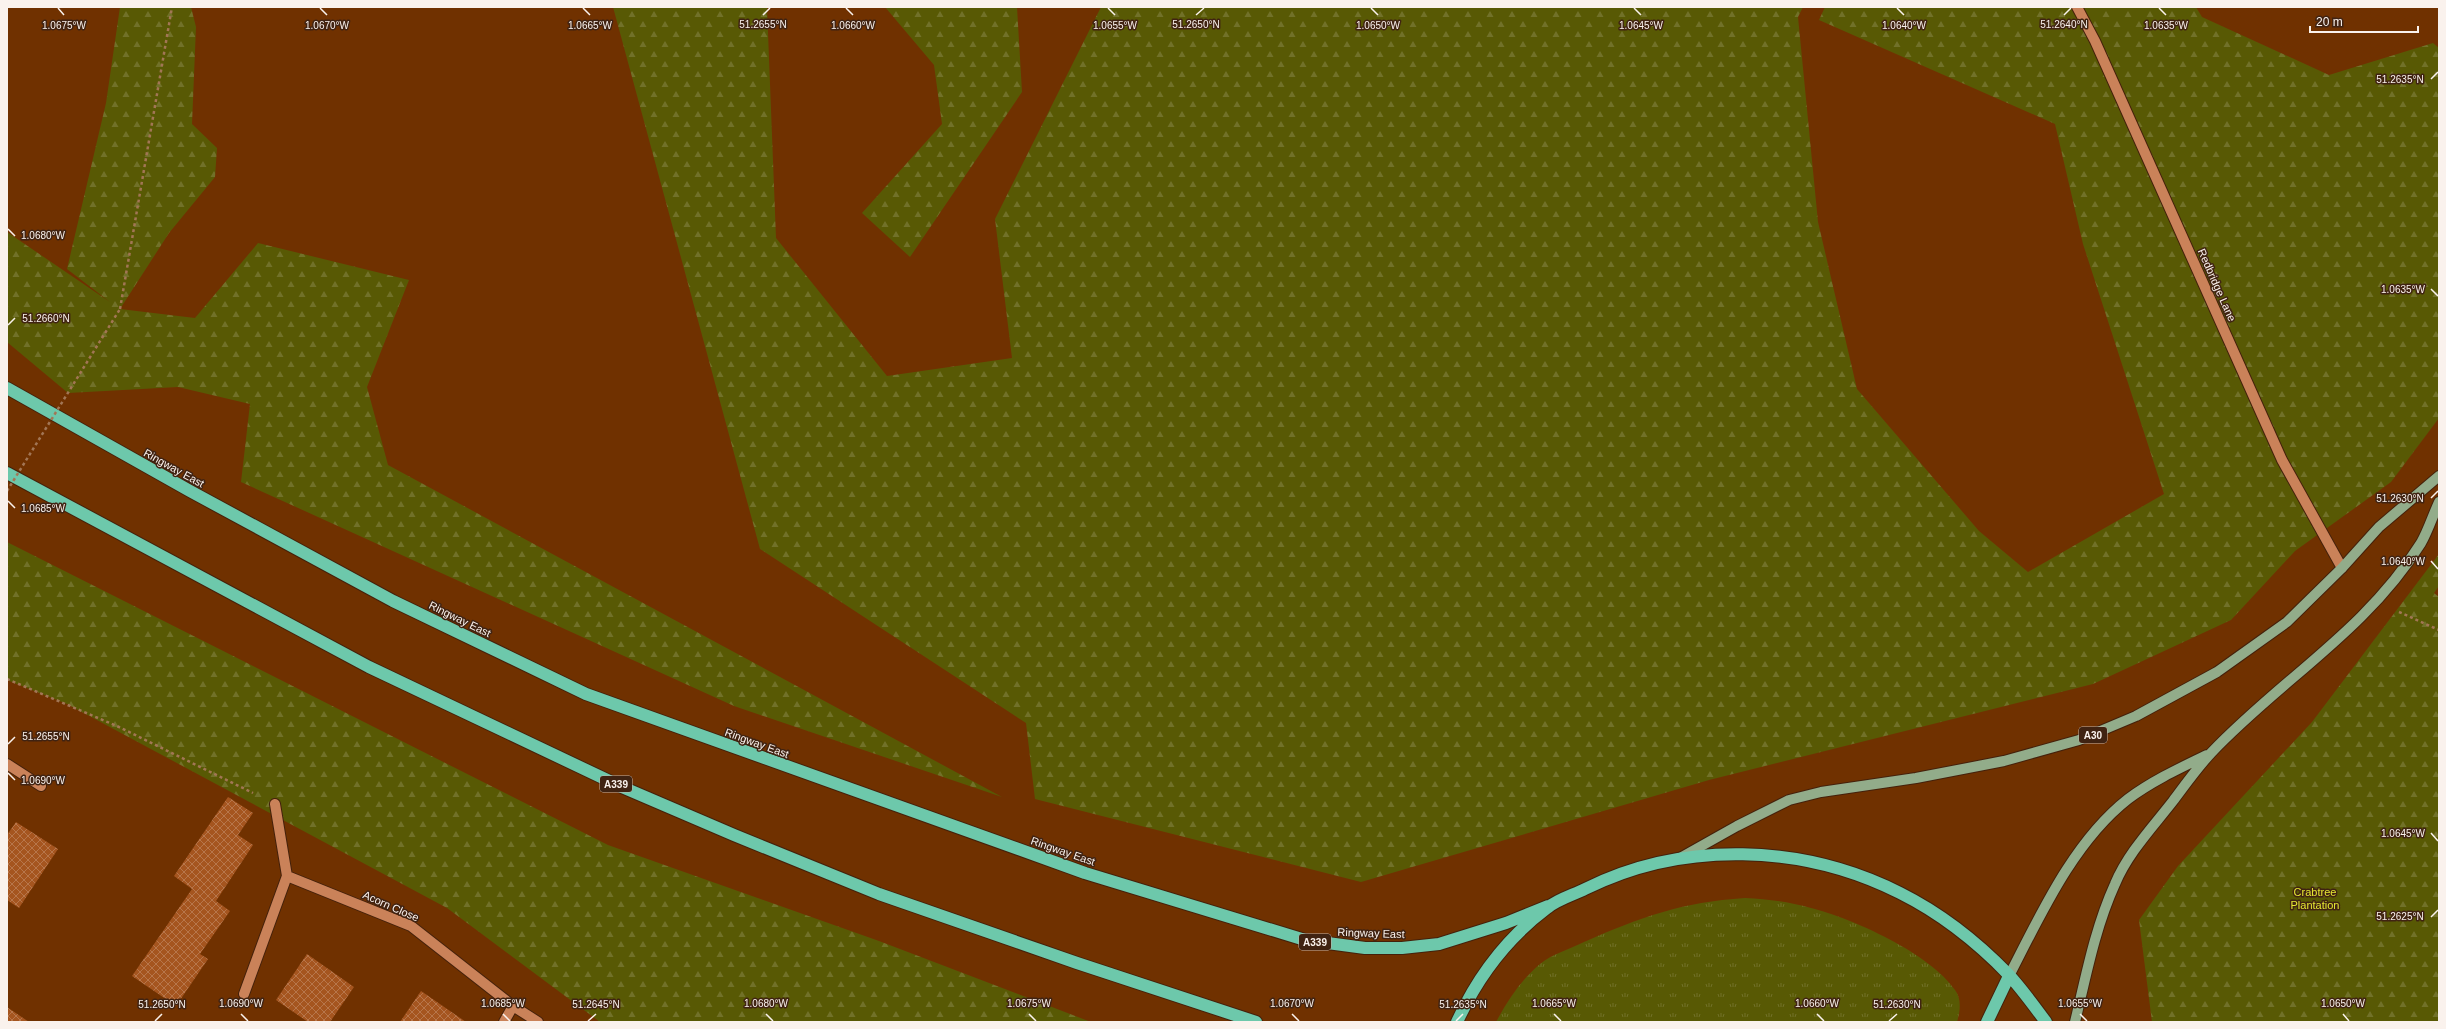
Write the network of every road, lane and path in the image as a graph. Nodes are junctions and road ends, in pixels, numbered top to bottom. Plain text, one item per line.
1 (172, 7) edge
2 (2077, 7) edge
3 (7, 388) edge
4 (7, 473) edge
5 (2439, 476) edge
6 (7, 491) edge
7 (2439, 502) edge
8 (2342, 568) junction
9 (7, 679) edge
10 (2211, 753) junction
11 (7, 764) edge
12 (41, 786) dead end
13 (275, 804) joint
14 (1678, 859) junction
15 (287, 876) junction
16 (1548, 906) junction
17 (2009, 976) junction
18 (244, 994) dead end
19 (513, 1006) junction
20 (504, 1022) edge
21 (538, 1022) edge
22 (1256, 1022) edge
23 (1457, 1022) edge
24 (1987, 1022) edge
25 (2046, 1022) edge
26 (2075, 1022) edge

1 - 6 path, bridge
2 - 8 street, Redbridge Lane
3 - 16 highway, Ringway East / A339
4 - 22 highway, A339
5 - 8 main road, A30
7 - 10 main road
8 - 14 main road, A30
9 - 13 path
10 - 17 main road
10 - 26 main road
11 - 12 street
13 - 15 street
14 - 16 highway, Ringway East
14 - 17 highway, Ringway East
15 - 18 street
15 - 19 street, Acorn Close
16 - 23 highway
17 - 24 highway
17 - 25 highway, Ringway East
19 - 20 street
19 - 21 street, Acorn Close

